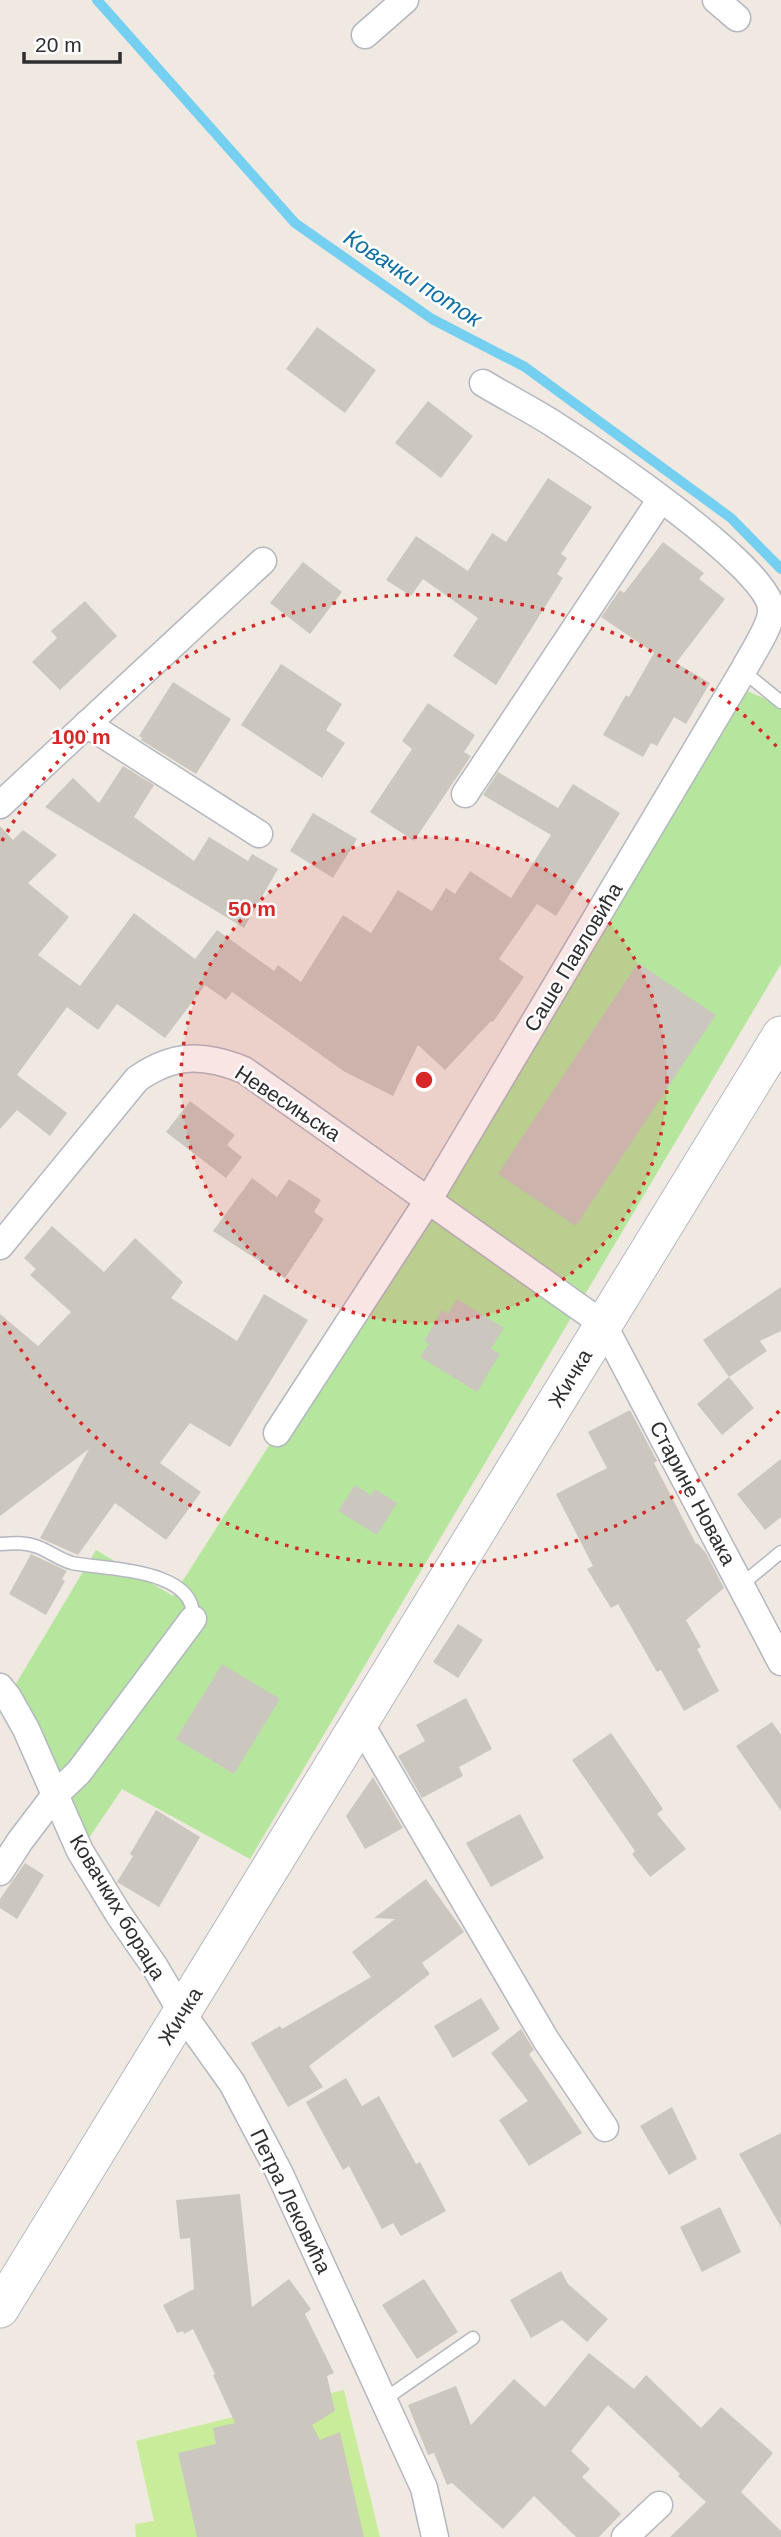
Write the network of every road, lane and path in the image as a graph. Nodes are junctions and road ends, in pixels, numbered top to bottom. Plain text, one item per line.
1 (405, 0) edge
2 (716, 0) edge
3 (737, 18) dead end
4 (365, 35) dead end
5 (483, 383) dead end
6 (660, 499) junction
7 (263, 561) dead end
8 (743, 671) junction
9 (781, 702) edge
10 (87, 724) junction
11 (465, 794) dead end
12 (0, 805) edge
13 (259, 834) dead end
14 (778, 1046) edge
15 (429, 1199) junction
16 (0, 1246) edge
17 (603, 1324) junction
18 (276, 1433) dead end
19 (0, 1544) edge
20 (781, 1552) edge
21 (741, 1585) junction
22 (193, 1619) joint
23 (781, 1662) edge
24 (0, 1687) edge
25 (360, 1723) junction
26 (55, 1796) junction
27 (0, 1872) edge
28 (182, 2012) junction
29 (605, 2128) dead end
30 (0, 2309) edge
31 (473, 2339) dead end
32 (385, 2399) junction
33 (659, 2505) dead end
34 (435, 2537) edge
35 (625, 2537) edge

1 - 4 street
2 - 3 street
5 - 6 street, Саше Павловића
6 - 8 street, Саше Павловића
6 - 11 street
7 - 10 street
8 - 9 lane
8 - 15 street, Саше Павловића
10 - 12 street
10 - 13 street
14 - 17 main road, Жичка
15 - 16 street, Невесињска
15 - 17 street, Невесињска
15 - 18 street, Саше Павловића
17 - 21 street, Старине Новака
17 - 25 main road, Жичка
19 - 22 lane
20 - 21 lane
21 - 23 street, Старине Новака
22 - 26 street
24 - 26 street, Ковачких бораца
25 - 28 main road, Жичка
25 - 29 street
26 - 27 street
26 - 28 street, Ковачких бораца
28 - 30 main road, Жичка
28 - 32 street, Петра Лековића
31 - 32 lane
32 - 34 street, Петра Лековића
33 - 35 street

